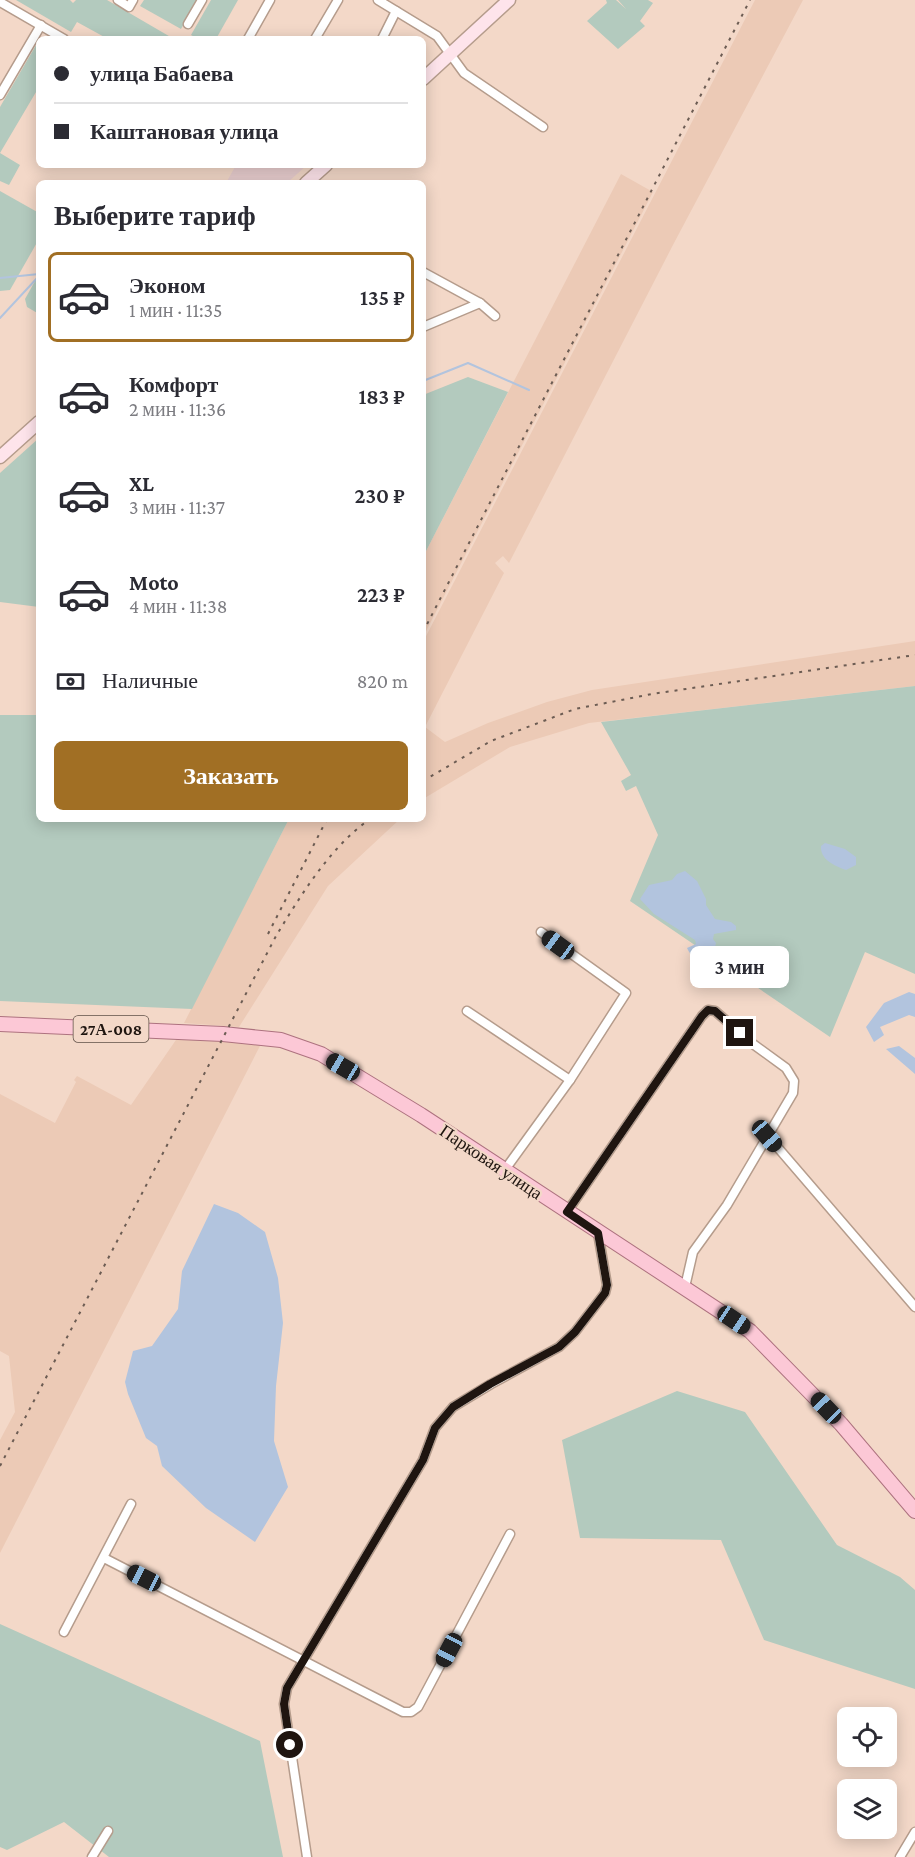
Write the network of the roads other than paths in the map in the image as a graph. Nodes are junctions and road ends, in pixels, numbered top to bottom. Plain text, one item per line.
1 (118, 0) edge
2 (202, 0) edge
3 (270, 0) edge
4 (338, 0) edge
5 (378, 0) edge
6 (509, 0) edge
7 (0, 2) edge
8 (131, 3) edge
9 (396, 11) junction
10 (188, 24) dead end
11 (41, 25) junction
12 (59, 36) edge
13 (250, 36) edge
14 (317, 36) edge
15 (384, 36) edge
16 (450, 54) junction
17 (426, 76) edge
18 (0, 95) edge
19 (543, 128) dead end
20 (323, 168) edge
21 (309, 180) edge
22 (426, 274) edge
23 (480, 303) junction
24 (495, 316) dead end
25 (426, 326) edge
26 (36, 425) edge
27 (0, 457) edge
28 (541, 932) dead end
29 (467, 1011) dead end
30 (0, 1024) edge
31 (570, 1080) junction
32 (767, 1136) junction
33 (504, 1171) junction
34 (567, 1212) junction
35 (598, 1233) junction
36 (685, 1287) junction
37 (915, 1307) edge
38 (131, 1504) dead end
39 (915, 1511) edge
40 (510, 1534) dead end
41 (104, 1558) junction
42 (63, 1632) dead end
43 (304, 1661) junction
44 (108, 1831) dead end
45 (915, 1832) edge
46 (92, 1857) edge
47 (307, 1857) edge
48 (900, 1857) edge

1 - 8 street
2 - 10 street
3 - 13 street
4 - 14 street
5 - 9 street
6 - 16 street
7 - 11 street
9 - 15 street
9 - 16 street
11 - 12 street
11 - 18 street
16 - 17 street
16 - 19 street
20 - 21 street
22 - 23 street
23 - 24 street
23 - 25 street
26 - 27 street
28 - 31 street
29 - 31 street
30 - 33 main road, Парковая улица / 27А-008
31 - 33 street
32 - 34 street
32 - 36 street
32 - 37 street
33 - 34 main road, Парковая улица / 27А-008
34 - 35 main road, Парковая улица / 27А-008
35 - 36 main road, Парковая улица / 27А-008
35 - 43 street
36 - 39 main road, Парковая улица / 27А-008
38 - 41 street
40 - 43 street
41 - 42 street
41 - 43 street
43 - 47 street
44 - 46 street
45 - 48 street

